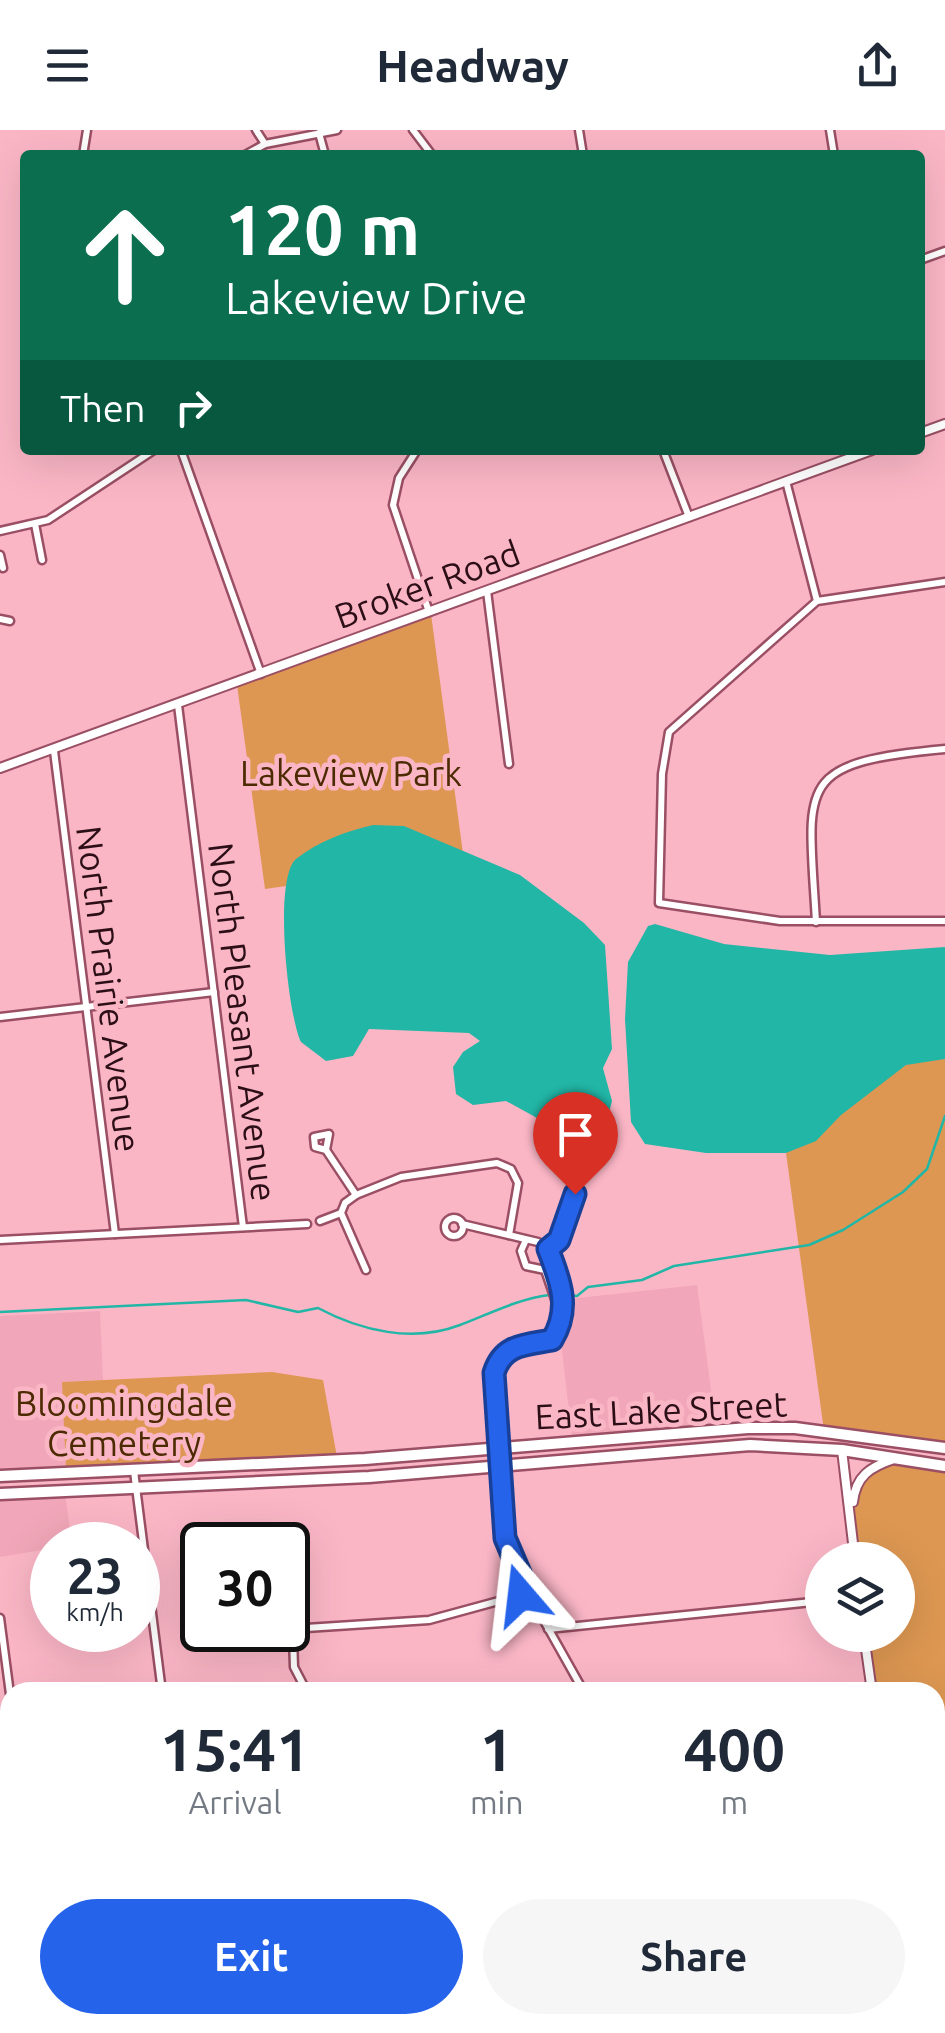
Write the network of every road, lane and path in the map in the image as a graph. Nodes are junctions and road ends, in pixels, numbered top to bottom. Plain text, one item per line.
1 (256, 130) edge
2 (338, 130) edge
3 (413, 130) edge
4 (319, 134) junction
5 (265, 144) junction
6 (254, 150) edge
7 (324, 150) edge
8 (428, 150) edge
9 (147, 455) edge
10 (182, 455) edge
11 (414, 455) edge
12 (665, 455) edge
13 (857, 455) edge
14 (786, 482) junction
15 (690, 517) junction
16 (35, 524) junction
17 (0, 531) edge
18 (0, 554) edge
19 (42, 560) dead end
20 (3, 568) dead end
21 (945, 582) edge
22 (486, 591) junction
23 (816, 602) junction
24 (430, 612) junction
25 (0, 618) edge
26 (10, 621) dead end
27 (260, 674) junction
28 (178, 705) junction
29 (945, 749) edge
30 (54, 751) junction
31 (510, 764) dead end
32 (0, 768) edge
33 (945, 921) edge
34 (816, 922) junction
35 (214, 992) junction
36 (87, 1008) junction
37 (0, 1017) edge
38 (326, 1150) dead end
39 (585, 1161) dead end
40 (356, 1195) junction
41 (341, 1213) junction
42 (320, 1220) dead end
43 (307, 1224) dead end
44 (462, 1224) dead end
45 (243, 1226) junction
46 (115, 1234) junction
47 (509, 1235) junction
48 (0, 1240) edge
49 (526, 1242) junction
50 (548, 1249) junction
51 (366, 1270) dead end
52 (560, 1316) junction
53 (846, 1435) junction
54 (496, 1447) junction
55 (945, 1448) edge
56 (842, 1450) junction
57 (897, 1458) junction
58 (498, 1466) junction
59 (945, 1466) edge
60 (134, 1471) junction
61 (0, 1476) edge
62 (136, 1488) junction
63 (0, 1494) edge
64 (852, 1516) junction
65 (854, 1542) edge
66 (528, 1592) junction
67 (805, 1603) edge
68 (0, 1618) edge
69 (548, 1629) junction
70 (866, 1652) edge
71 (8, 1682) edge
72 (161, 1682) edge
73 (302, 1682) edge
74 (578, 1682) edge
75 (871, 1682) edge

1 - 5 street
2 - 4 street
3 - 8 street
4 - 5 street
4 - 7 street
5 - 6 street
9 - 16 street
10 - 27 street
11 - 24 street
12 - 15 street
13 - 14 street, Broker Road
14 - 15 street, Broker Road
14 - 23 street
15 - 22 street, Broker Road
16 - 17 street
16 - 19 street
18 - 20 street
21 - 23 street
22 - 24 street, Broker Road
22 - 31 street
23 - 34 street
24 - 27 street, Broker Road
25 - 26 street
27 - 28 street, Broker Road
28 - 30 street, Broker Road
28 - 35 street, North Pleasant Avenue
29 - 34 street
30 - 32 street, Broker Road
30 - 36 street, North Prairie Avenue
33 - 34 street
35 - 36 street
35 - 45 street, North Pleasant Avenue
36 - 37 street
36 - 46 street, North Prairie Avenue
38 - 40 street
39 - 50 street
40 - 41 street
40 - 47 street
41 - 42 street
41 - 51 street
43 - 45 street
44 - 47 street
45 - 46 street
46 - 48 street
47 - 49 street
49 - 50 street
49 - 52 street
50 - 52 street
52 - 54 street
53 - 54 main road, East Lake Street
53 - 55 main road, East Lake Street
53 - 56 main road
54 - 58 street
54 - 60 main road, East Lake Street
56 - 57 main road, East Lake Street
56 - 58 main road, East Lake Street
56 - 64 street
57 - 59 main road, East Lake Street
57 - 64 street
58 - 62 main road, East Lake Street
58 - 66 street
60 - 61 main road, East Lake Street
60 - 62 street
62 - 63 main road, East Lake Street
62 - 72 street
64 - 65 street
66 - 69 street
66 - 73 street
67 - 69 street
68 - 71 street
69 - 74 street
70 - 75 street

